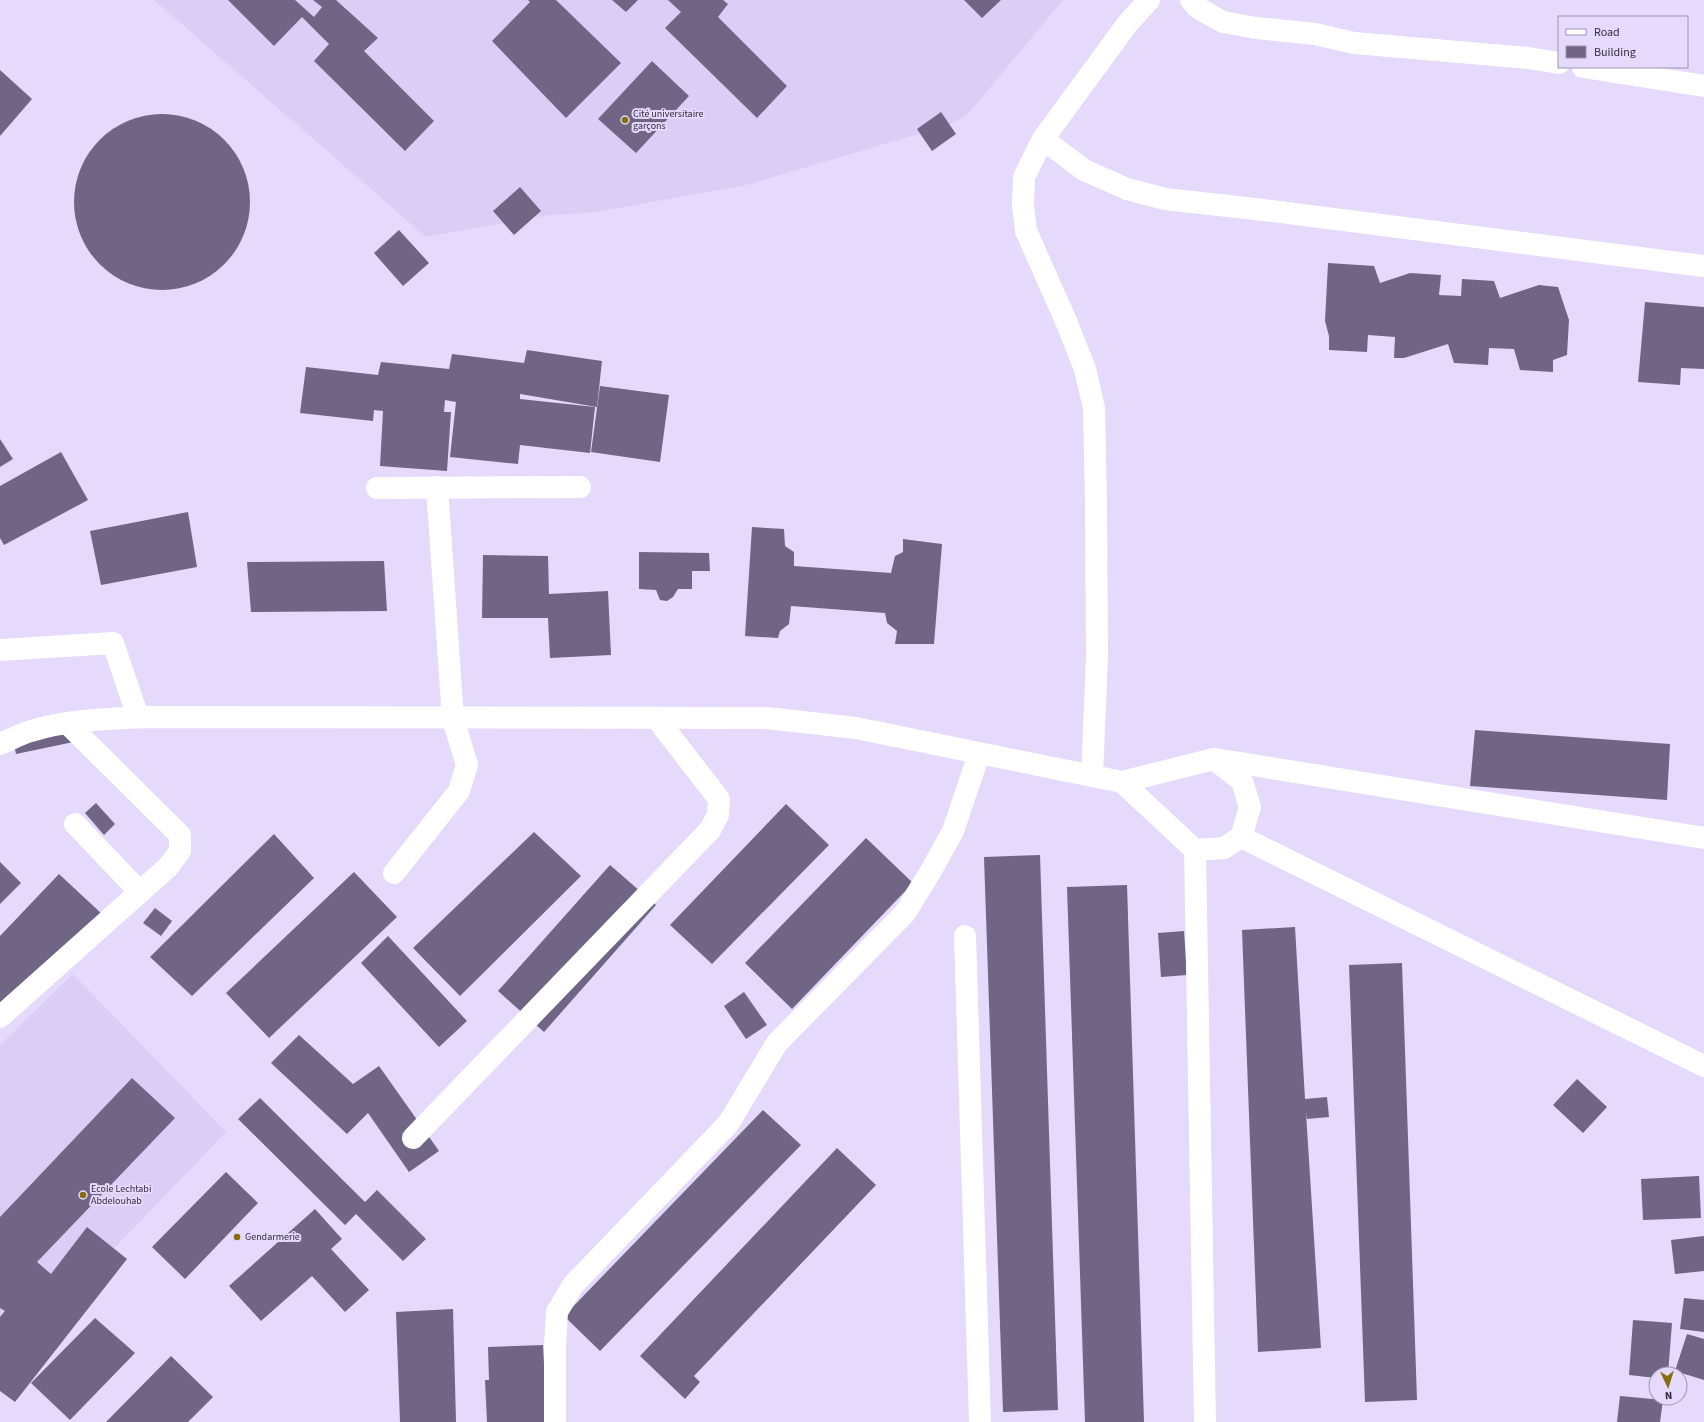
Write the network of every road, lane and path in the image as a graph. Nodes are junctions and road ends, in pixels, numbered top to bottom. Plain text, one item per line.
1 (1149, 0) edge
2 (1191, 0) edge
3 (1558, 63) edge
4 (1589, 68) edge
5 (1704, 86) edge
6 (1043, 139) junction
7 (1704, 266) edge
8 (437, 487) junction
9 (580, 487) dead end
10 (376, 488) dead end
11 (0, 650) edge
12 (138, 717) junction
13 (453, 719) junction
14 (657, 719) junction
15 (68, 724) junction
16 (0, 744) edge
17 (979, 754) junction
18 (1214, 759) junction
19 (1092, 776) junction
20 (1122, 782) junction
21 (75, 824) dead end
22 (1242, 837) junction
23 (1704, 838) edge
24 (1196, 850) junction
25 (394, 873) dead end
26 (140, 892) junction
27 (965, 936) dead end
28 (0, 1017) edge
29 (1704, 1066) edge
30 (413, 1138) dead end
31 (555, 1422) edge
32 (980, 1422) edge
33 (1205, 1422) edge

1 - 6 street
2 - 3 street
4 - 5 street
6 - 7 street
6 - 19 street
8 - 9 street
8 - 10 street
8 - 13 street
11 - 12 street
12 - 13 street
12 - 15 street
13 - 14 street
13 - 25 street
14 - 17 street
14 - 30 street
15 - 16 street
15 - 26 street
17 - 19 street
17 - 31 street
18 - 20 street
18 - 22 street
18 - 23 street
19 - 20 street
20 - 24 street
21 - 26 street
22 - 24 street
22 - 29 street
24 - 33 street
26 - 28 street
27 - 32 street

